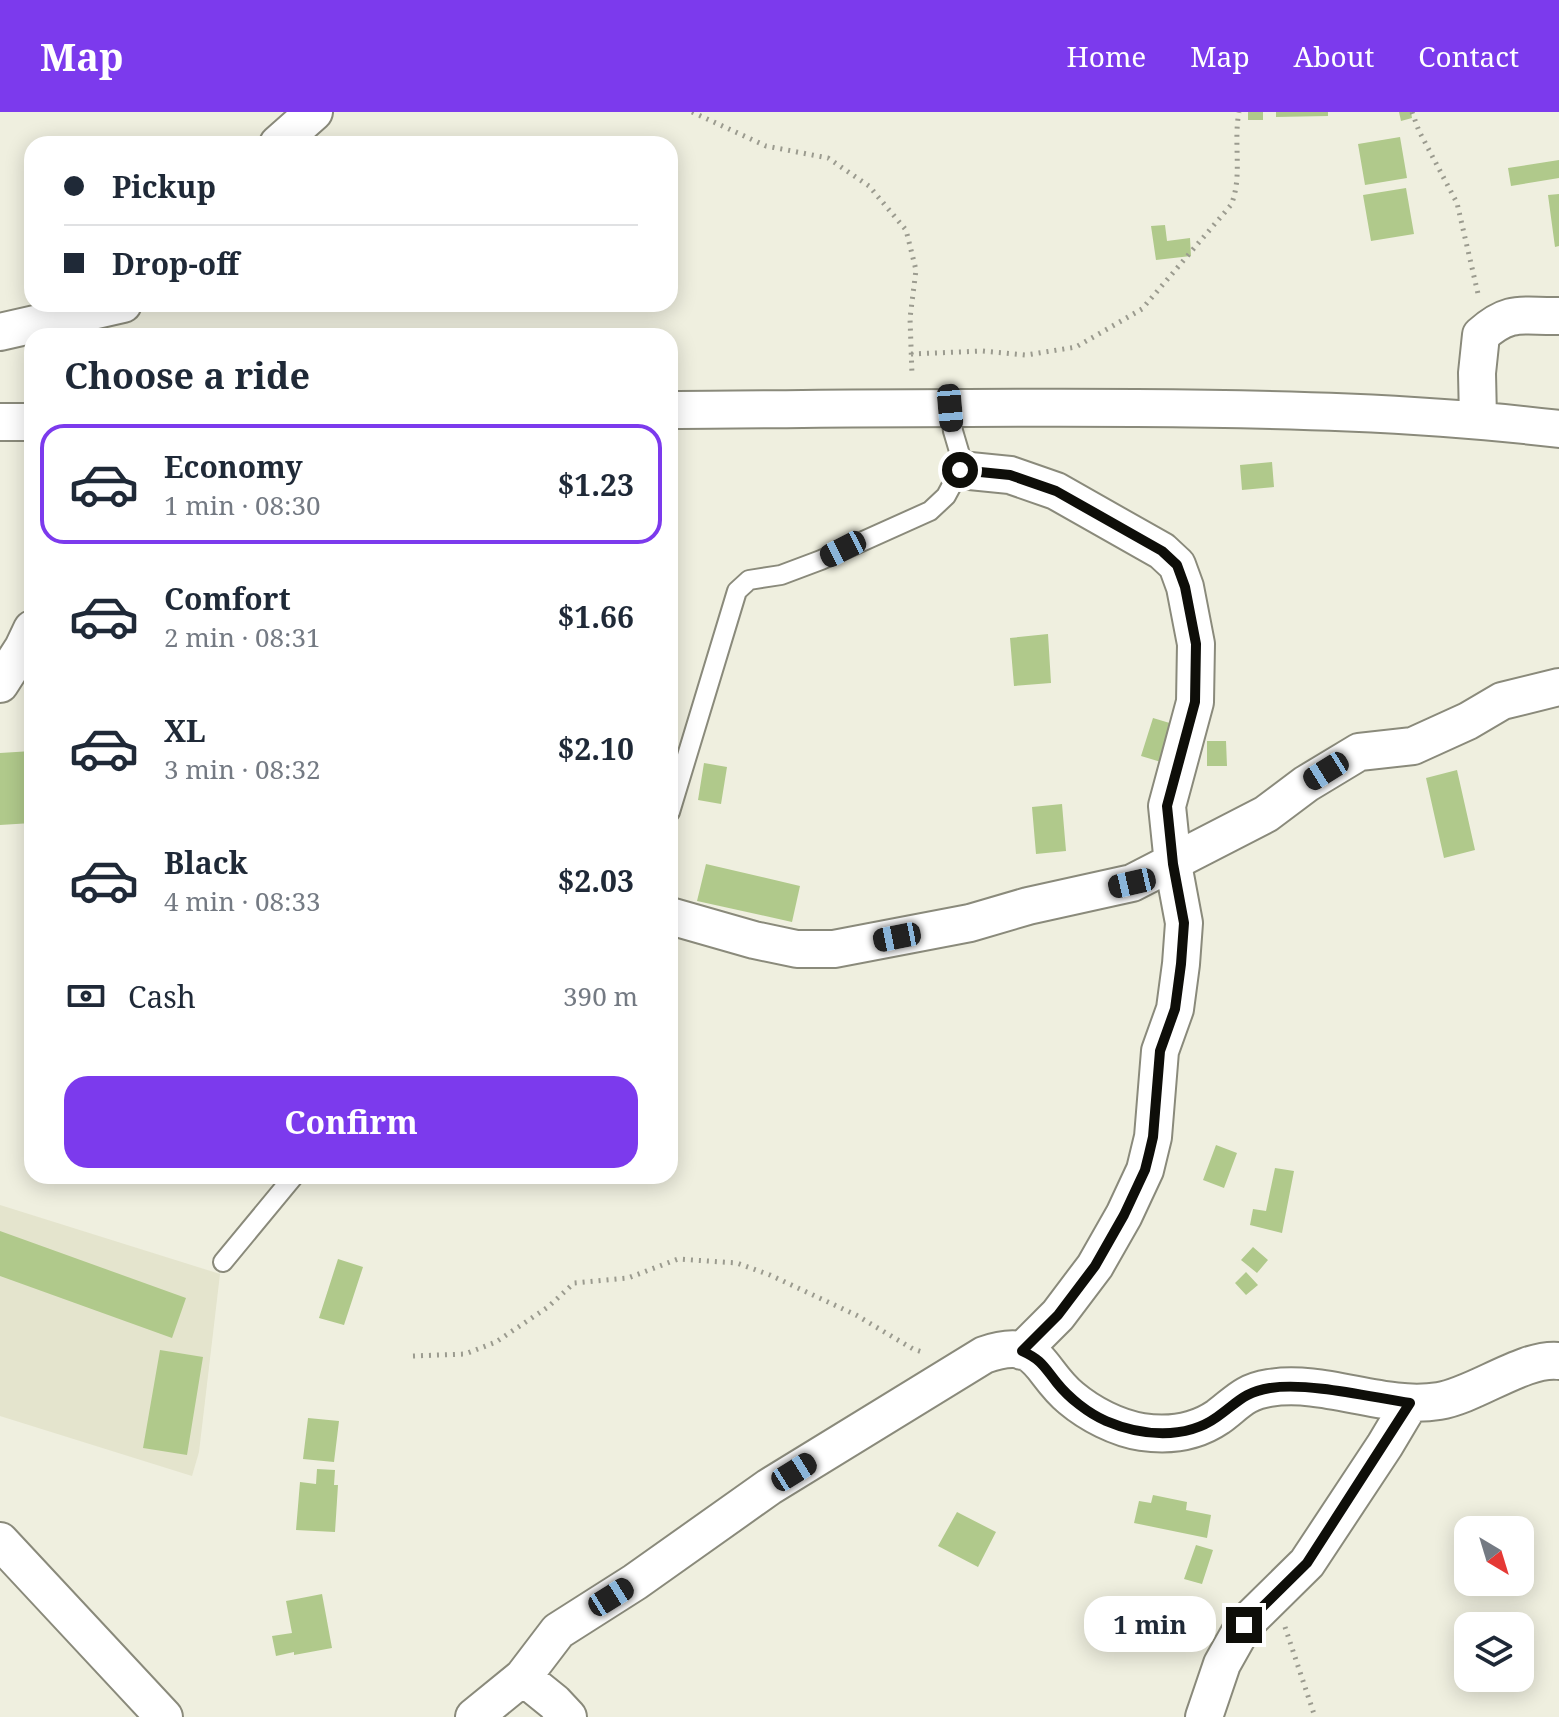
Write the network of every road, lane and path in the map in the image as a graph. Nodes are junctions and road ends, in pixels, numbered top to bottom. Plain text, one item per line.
1 (314, 112) edge
2 (692, 112) edge
3 (1239, 112) edge
4 (1412, 112) edge
5 (287, 136) edge
6 (88, 312) edge
7 (1559, 316) edge
8 (0, 332) edge
9 (1481, 335) junction
10 (911, 354) junction
11 (913, 408) junction
12 (950, 408) junction
13 (678, 410) edge
14 (1478, 419) junction
15 (0, 422) edge
16 (24, 422) edge
17 (1559, 429) edge
18 (960, 470) junction
19 (24, 646) edge
20 (0, 684) edge
21 (1559, 687) edge
22 (678, 786) edge
23 (1173, 864) junction
24 (678, 918) edge
25 (287, 1184) edge
26 (223, 1262) dead end
27 (1022, 1351) junction
28 (413, 1356) dead end
29 (1559, 1361) edge
30 (966, 1366) junction
31 (1410, 1403) junction
32 (0, 1541) edge
33 (1267, 1599) junction
34 (523, 1677) junction
35 (164, 1717) edge
36 (474, 1717) edge
37 (568, 1717) edge
38 (1204, 1717) edge
39 (1315, 1717) edge

1 - 5 street
2 - 10 path
3 - 10 path
4 - 9 path
6 - 8 street
7 - 9 street
9 - 14 street
10 - 11 path
11 - 12 street
11 - 13 street
12 - 14 street
12 - 18 lane
14 - 17 street
15 - 16 street
18 - 22 lane
18 - 23 street
19 - 20 street
21 - 23 street
23 - 24 street
23 - 27 street
25 - 26 lane
27 - 30 street
27 - 31 street
28 - 30 path
29 - 31 street
30 - 34 street
31 - 33 street
32 - 35 street
33 - 38 street
33 - 39 path
34 - 36 street
34 - 37 street

